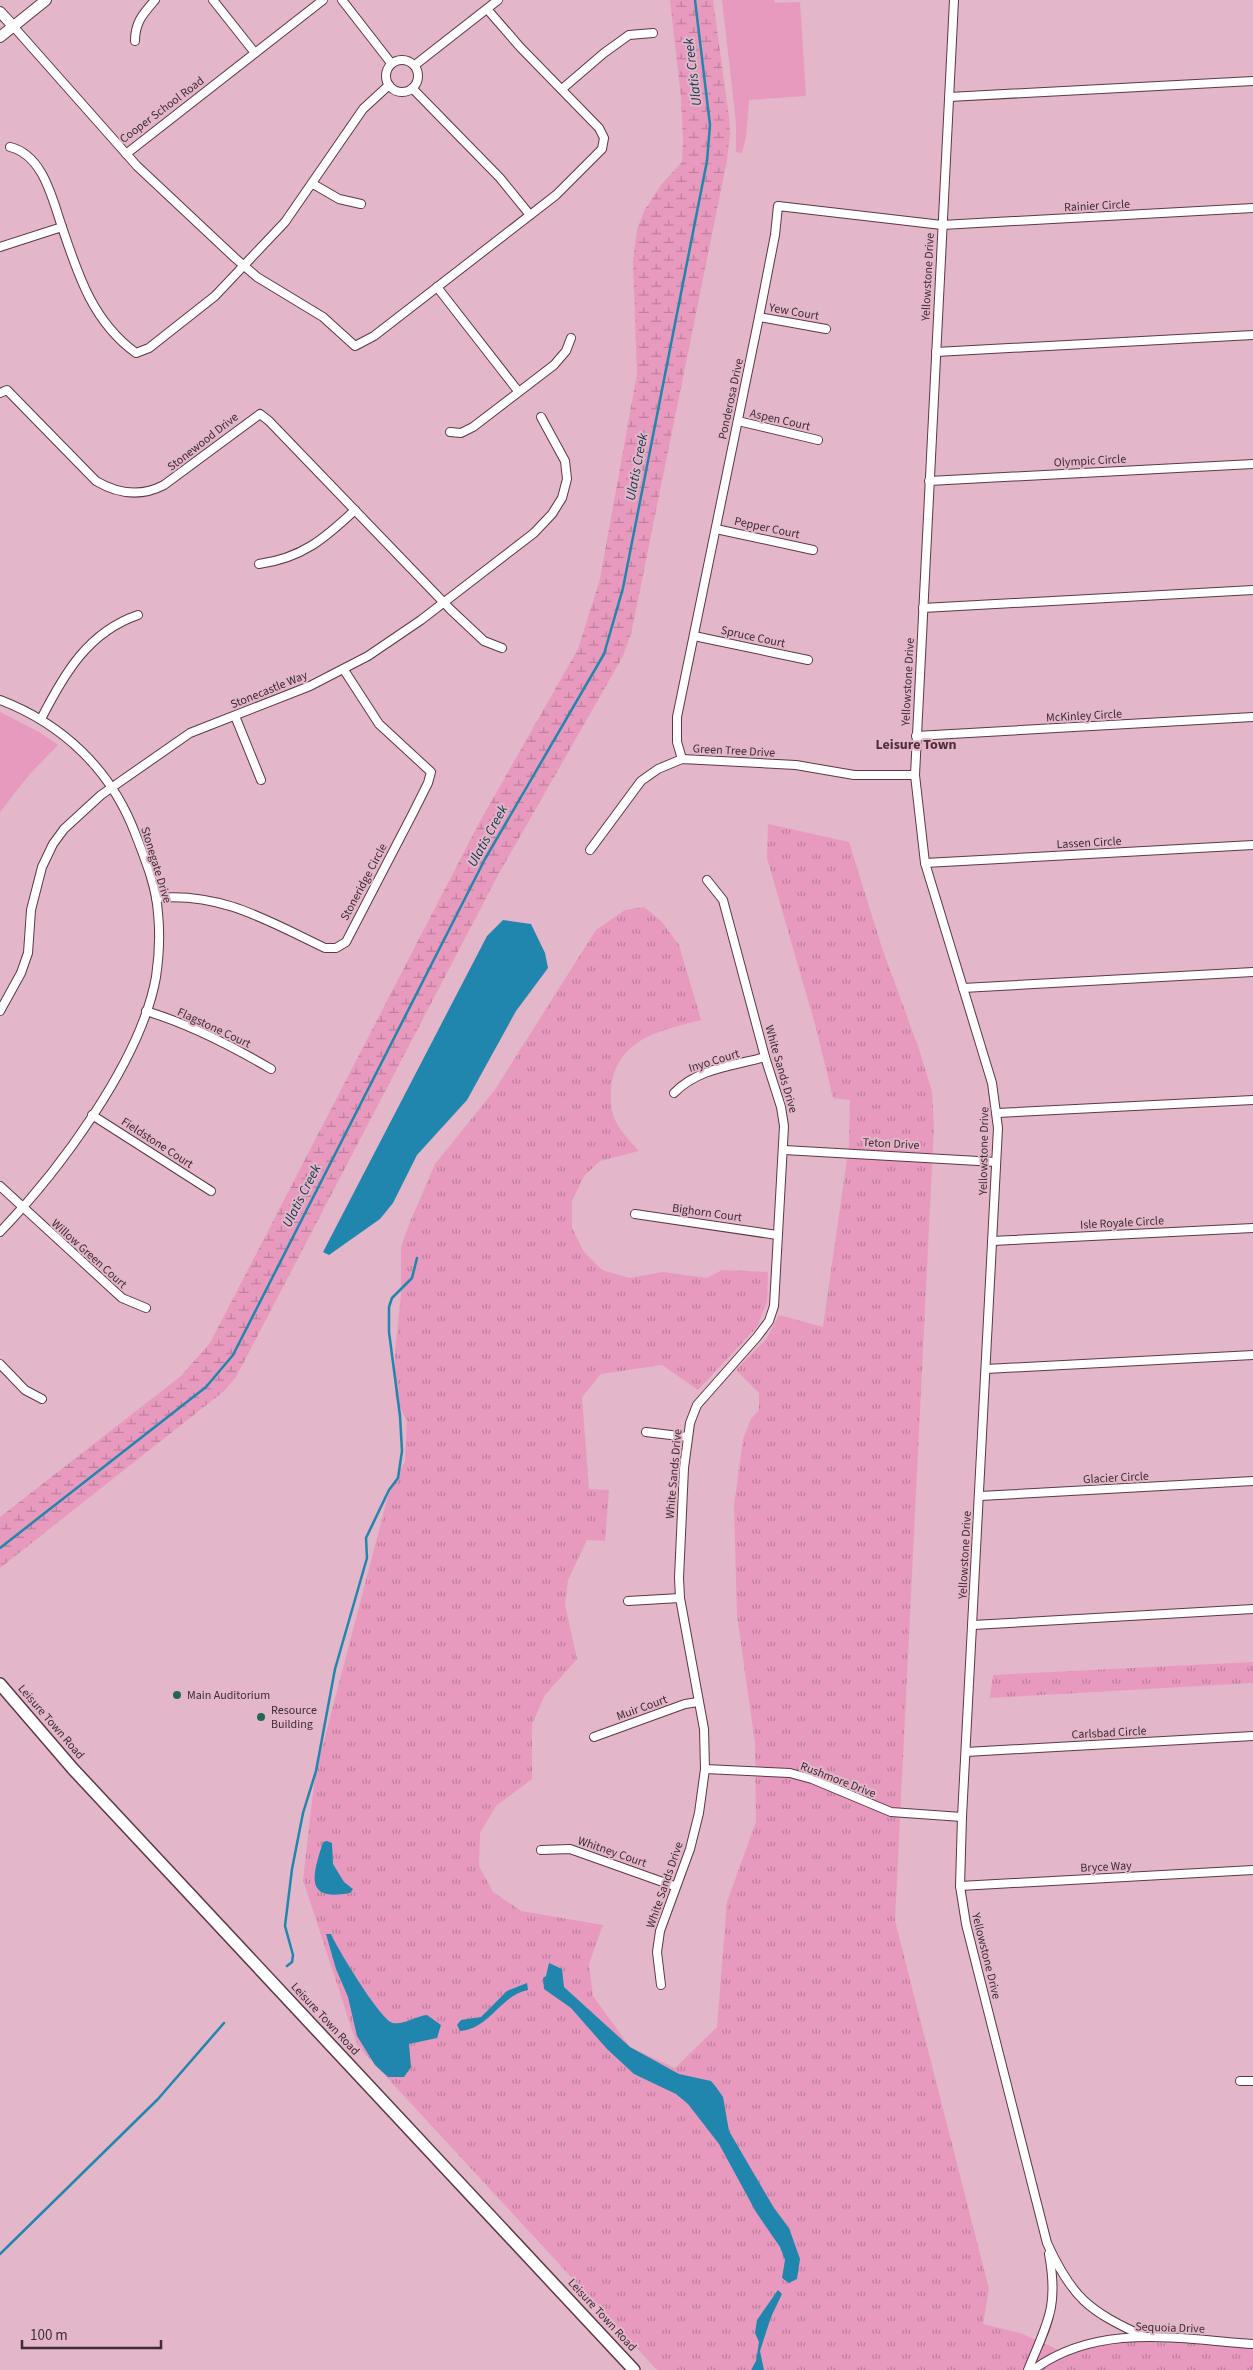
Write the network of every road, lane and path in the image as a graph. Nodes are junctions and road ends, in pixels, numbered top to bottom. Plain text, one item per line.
1 (46, 0) edge
2 (155, 0) edge
3 (213, 0) edge
4 (323, 0) edge
5 (342, 0) edge
6 (498, 0) edge
7 (954, 0) edge
8 (487, 9) junction
9 (0, 12) edge
10 (13, 26) junction
11 (653, 34) dead end
12 (0, 37) edge
13 (135, 41) dead end
14 (254, 53) junction
15 (392, 63) junction
16 (415, 65) junction
17 (1253, 81) edge
18 (389, 85) junction
19 (413, 88) junction
20 (562, 89) junction
21 (949, 97) junction
22 (10, 147) dead end
23 (126, 154) junction
24 (313, 184) junction
25 (361, 204) dead end
26 (1253, 208) edge
27 (530, 215) junction
28 (942, 224) junction
29 (62, 227) junction
30 (0, 247) edge
31 (244, 266) junction
32 (437, 287) junction
33 (759, 317) junction
34 (826, 329) dead end
35 (1253, 335) edge
36 (571, 338) dead end
37 (936, 352) junction
38 (518, 391) junction
39 (0, 393) edge
40 (541, 417) dead end
41 (738, 421) junction
42 (450, 432) dead end
43 (818, 440) dead end
44 (1253, 464) edge
45 (929, 481) junction
46 (354, 510) junction
47 (716, 529) junction
48 (813, 550) dead end
49 (259, 564) dead end
50 (1253, 590) edge
51 (443, 602) junction
52 (923, 608) junction
53 (138, 615) dead end
54 (694, 636) junction
55 (502, 648) dead end
56 (808, 660) dead end
57 (344, 670) junction
58 (0, 700) edge
59 (235, 716) junction
60 (1253, 717) edge
61 (41, 719) junction
62 (916, 736) junction
63 (682, 759) junction
64 (915, 775) junction
65 (261, 780) dead end
66 (112, 787) junction
67 (1253, 845) edge
68 (590, 850) dead end
69 (925, 864) junction
70 (707, 880) dead end
71 (156, 898) junction
72 (1253, 972) edge
73 (963, 988) junction
74 (0, 1011) edge
75 (146, 1011) junction
76 (765, 1057) junction
77 (271, 1069) dead end
78 (674, 1093) dead end
79 (1253, 1100) edge
80 (997, 1113) junction
81 (92, 1115) junction
82 (784, 1150) junction
83 (996, 1162) junction
84 (0, 1186) edge
85 (210, 1191) dead end
86 (22, 1208) junction
87 (635, 1214) dead end
88 (1253, 1228) edge
89 (0, 1232) edge
90 (777, 1235) junction
91 (992, 1241) junction
92 (146, 1308) dead end
93 (1253, 1355) edge
94 (0, 1364) edge
95 (986, 1369) junction
96 (42, 1399) dead end
97 (646, 1432) dead end
98 (687, 1437) junction
99 (1253, 1482) edge
100 (980, 1496) junction
101 (680, 1598) junction
102 (628, 1601) dead end
103 (1253, 1609) edge
104 (973, 1625) junction
105 (0, 1684) edge
106 (698, 1702) junction
107 (1253, 1736) edge
108 (594, 1737) dead end
109 (966, 1752) junction
110 (705, 1769) junction
111 (962, 1817) junction
112 (541, 1850) dead end
113 (1253, 1870) edge
114 (674, 1886) junction
115 (960, 1886) junction
116 (661, 1985) dead end
117 (1240, 2081) dead end
118 (1253, 2081) edge
119 (1047, 2243) junction
120 (1143, 2336) junction
121 (1253, 2344) edge
122 (634, 2370) edge
123 (1028, 2370) edge
124 (1033, 2370) edge

1 - 10 street
2 - 13 street
3 - 14 street
4 - 14 street, Cooper School Road
5 - 15 street
6 - 8 street
7 - 21 street, Yellowstone Drive
8 - 16 street
8 - 20 street
9 - 10 street
10 - 12 street
10 - 23 street, Cooper School Road
11 - 20 street
14 - 23 street, Cooper School Road
15 - 16 street
15 - 18 street
16 - 19 street
17 - 21 street
18 - 19 street
18 - 24 street
19 - 27 street
20 - 27 street
21 - 28 street, Yellowstone Drive
22 - 29 street
23 - 31 street
24 - 25 street
24 - 31 street
26 - 28 street, Rainier Circle
27 - 32 street
28 - 33 street, Ponderosa Drive
28 - 37 street, Yellowstone Drive
29 - 30 street
29 - 31 street
31 - 32 street
32 - 38 street
33 - 34 street, Yew Court
33 - 41 street, Ponderosa Drive
35 - 37 street
36 - 38 street
37 - 45 street, Yellowstone Drive
38 - 42 street
39 - 46 street, Stonewood Drive
40 - 51 street, Stonecastle Way
41 - 43 street, Aspen Court
41 - 47 street, Ponderosa Drive
44 - 45 street, Olympic Circle
45 - 52 street, Yellowstone Drive
46 - 49 street
46 - 51 street, Stonewood Drive
47 - 48 street, Pepper Court
47 - 54 street, Ponderosa Drive
50 - 52 street
51 - 55 street, Stonewood Drive
51 - 57 street, Stonecastle Way
52 - 62 street, Yellowstone Drive
53 - 61 street
54 - 56 street, Spruce Court
54 - 63 street, Ponderosa Drive
57 - 59 street, Stonecastle Way
57 - 71 street, Stoneridge Circle
58 - 61 street, Stonegate Drive
59 - 65 street
59 - 66 street, Stonecastle Way
60 - 62 street, McKinley Circle
61 - 66 street, Stonegate Drive
62 - 64 street, Yellowstone Drive
63 - 64 street, Green Tree Drive
63 - 68 street, Green Tree Drive
64 - 69 street, Yellowstone Drive
66 - 71 street, Stonegate Drive
66 - 74 street, Stonecastle Way
67 - 69 street, Lassen Circle
69 - 73 street, Yellowstone Drive
70 - 76 street, White Sands Drive
71 - 75 street, Stonegate Drive
72 - 73 street
73 - 80 street, Yellowstone Drive
75 - 77 street, Flagstone Court
75 - 81 street, Stonegate Drive
76 - 78 street, Inyo Court
76 - 82 street, White Sands Drive
79 - 80 street
80 - 83 street, Yellowstone Drive
81 - 85 street, Fieldstone Court
81 - 86 street, Stonegate Drive
82 - 83 street, Teton Drive
82 - 90 street, White Sands Drive
83 - 91 street, Yellowstone Drive
84 - 86 street, Willow Green Court
86 - 89 street, Stonegate Drive
86 - 92 street, Willow Green Court
87 - 90 street, Bighorn Court
88 - 91 street, Isle Royale Circle
90 - 98 street, White Sands Drive
91 - 95 street, Yellowstone Drive
93 - 95 street
94 - 96 street
95 - 100 street, Yellowstone Drive
97 - 98 street
98 - 101 street, White Sands Drive
99 - 100 street, Glacier Circle
100 - 104 street, Yellowstone Drive
101 - 102 street
101 - 106 street, White Sands Drive
103 - 104 street
104 - 109 street, Yellowstone Drive
105 - 122 main road, Leisure Town Road
106 - 108 street, Muir Court
106 - 110 street, White Sands Drive
107 - 109 street, Carlsbad Circle
109 - 111 street, Yellowstone Drive
110 - 111 street, Rushmore Drive
110 - 114 street, White Sands Drive
111 - 115 street, Yellowstone Drive
112 - 114 street, Whitney Court
113 - 115 street, Bryce Way
114 - 116 street, White Sands Drive
115 - 119 street, Yellowstone Drive
117 - 118 street
119 - 120 street, Yellowstone Drive
119 - 123 street, Yellowstone Drive
120 - 121 street, Sequoia Drive
120 - 124 street, Sequoia Drive

